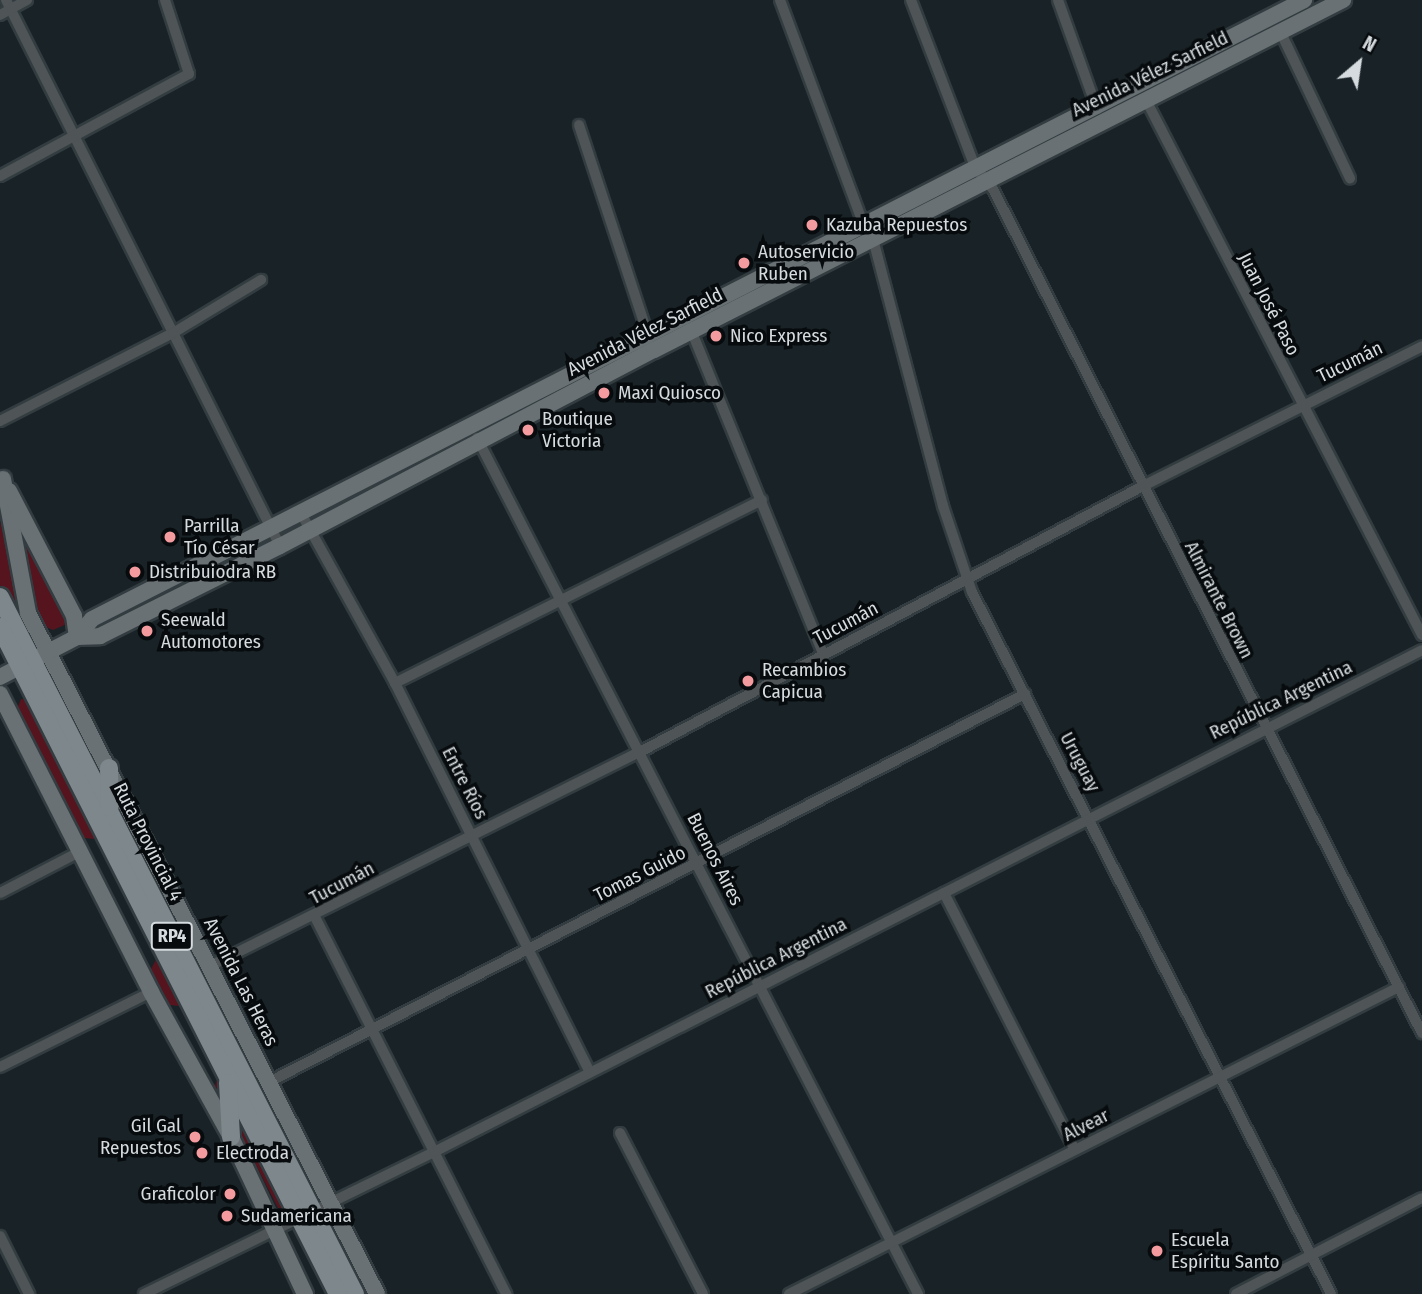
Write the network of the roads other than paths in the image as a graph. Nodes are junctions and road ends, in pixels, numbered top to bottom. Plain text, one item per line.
1 (27, 0) edge
2 (164, 0) edge
3 (780, 0) edge
4 (911, 0) edge
5 (1058, 0) edge
6 (1304, 0) edge
7 (1332, 3) edge
8 (8, 5) edge
9 (0, 15) edge
10 (1281, 33) junction
11 (1146, 100) junction
12 (1095, 104) junction
13 (1103, 122) junction
14 (579, 125) dead end
15 (74, 138) junction
16 (975, 167) junction
17 (0, 176) edge
18 (1350, 178) dead end
19 (989, 180) junction
20 (863, 223) junction
21 (873, 239) junction
22 (261, 280) dead end
23 (689, 324) junction
24 (173, 332) junction
25 (651, 343) junction
26 (1422, 346) edge
27 (1301, 406) junction
28 (0, 421) edge
29 (475, 434) junction
30 (1, 476) edge
31 (1141, 487) junction
32 (762, 500) junction
33 (302, 515) junction
34 (272, 531) junction
35 (311, 531) junction
36 (280, 547) junction
37 (968, 578) junction
38 (0, 597) edge
39 (561, 598) junction
40 (0, 627) edge
41 (1422, 635) edge
42 (77, 637) junction
43 (1422, 650) edge
44 (50, 651) junction
45 (824, 655) junction
46 (26, 663) junction
47 (0, 677) edge
48 (395, 683) junction
49 (0, 694) edge
50 (1024, 694) junction
51 (1264, 727) junction
52 (638, 752) junction
53 (109, 768) junction
54 (110, 814) junction
55 (1089, 817) junction
56 (471, 833) junction
57 (79, 852) junction
58 (699, 863) junction
59 (0, 892) edge
60 (944, 893) junction
61 (315, 917) junction
62 (527, 952) junction
63 (210, 966) junction
64 (759, 987) junction
65 (1399, 987) junction
66 (151, 992) junction
67 (374, 1032) junction
68 (1422, 1033) edge
69 (0, 1067) edge
70 (590, 1072) junction
71 (1220, 1075) junction
72 (228, 1076) junction
73 (269, 1082) junction
74 (620, 1133) dead end
75 (231, 1137) junction
76 (1075, 1150) junction
77 (434, 1152) junction
78 (1422, 1198) edge
79 (331, 1202) junction
80 (306, 1214) junction
81 (274, 1230) junction
82 (0, 1236) edge
83 (891, 1243) junction
84 (1311, 1255) junction
85 (29, 1294) edge
86 (144, 1294) edge
87 (305, 1294) edge
88 (338, 1294) edge
89 (355, 1294) edge
90 (377, 1294) edge
91 (506, 1294) edge
92 (704, 1294) edge
93 (789, 1294) edge
94 (918, 1294) edge
95 (1236, 1294) edge
96 (1331, 1294) edge

1 - 8 street
2 - 15 street
3 - 20 street, Uruguay
4 - 16 street
5 - 12 street
6 - 12 main road, Avenida Vélez Sarfield
7 - 10 main road, Avenida Vélez Sarfield
8 - 9 street
8 - 15 street
10 - 11 main road, Avenida Vélez Sarfield
10 - 18 street
11 - 13 main road, Avenida Vélez Sarfield
11 - 27 street, Juan José Paso
12 - 13 street
12 - 16 main road, Avenida Vélez Sarfield
13 - 19 main road, Avenida Vélez Sarfield
14 - 25 street
15 - 17 street
15 - 24 street
16 - 19 street
16 - 20 main road, Avenida Vélez Sarfield
19 - 21 main road, Avenida Vélez Sarfield
19 - 31 street, Almirante Brown
20 - 21 street, Uruguay
20 - 23 main road, Avenida Vélez Sarfield
21 - 23 main road, Avenida Vélez Sarfield
21 - 37 street, Uruguay
22 - 24 street
23 - 25 main road, Avenida Vélez Sarfield
23 - 32 street
24 - 28 street
24 - 34 street
25 - 29 main road, Avenida Vélez Sarfield
26 - 27 street, Tucumán
27 - 31 street, Tucumán
27 - 41 street, Juan José Paso
29 - 33 main road, Avenida Vélez Sarfield
29 - 35 main road, Avenida Vélez Sarfield
29 - 39 street, Buenos Aires
30 - 42 main road
30 - 44 main road, Avenida Las Heras
31 - 37 street, Tucumán
31 - 51 street, Almirante Brown
32 - 39 street
32 - 45 street
33 - 34 main road, Avenida Vélez Sarfield
33 - 35 street, Entre Ríos
34 - 36 street
34 - 42 main road, Avenida Vélez Sarfield
35 - 36 main road, Avenida Vélez Sarfield
35 - 48 street, Entre Ríos
36 - 42 main road, Avenida Vélez Sarfield
37 - 45 street, Tucumán
37 - 50 street, Uruguay
38 - 46 main road, Ruta Provincial 4 / RP4
39 - 48 street
39 - 52 street, Buenos Aires
40 - 46 main road, Ruta Provincial 4 / RP4
42 - 44 main road, Avenida Vélez Sarfield
43 - 51 street, República Argentina
44 - 46 main road, Avenida Vélez Sarfield
44 - 53 main road, Avenida Las Heras
45 - 52 street, Tucumán
46 - 47 main road, Avenida Vélez Sarfield
46 - 54 main road, Ruta Provincial 4 / RP4
46 - 72 main road, Ruta Provincial 4 / RP4
48 - 56 street, Entre Ríos
49 - 57 main road
50 - 55 street, Uruguay
50 - 58 street, Tomas Guido
51 - 55 street, República Argentina
51 - 65 street, Almirante Brown
52 - 56 street, Tucumán
52 - 58 street, Buenos Aires
53 - 54 main road
53 - 63 main road, Avenida Las Heras
54 - 80 main road, Ruta Provincial 4 / RP4
55 - 60 street, República Argentina
55 - 71 street, Uruguay
56 - 61 street, Tucumán
56 - 62 street, Entre Ríos
57 - 59 street
57 - 66 main road
58 - 62 street, Tomas Guido
58 - 64 street, Buenos Aires
60 - 64 street, República Argentina
60 - 76 street
61 - 63 street, Tucumán
61 - 67 street
62 - 67 street, Tomas Guido
62 - 70 street, Entre Ríos
63 - 73 main road, Avenida Las Heras
64 - 70 street, República Argentina
64 - 83 street, Buenos Aires
65 - 68 street, Almirante Brown
65 - 71 street, Alvear
66 - 69 street
66 - 75 main road
67 - 73 street, Tomas Guido
67 - 77 street
70 - 77 street, República Argentina
71 - 76 street, Alvear
71 - 84 street, Uruguay
72 - 75 main road
72 - 80 main road, Ruta Provincial 4 / RP4
73 - 79 main road, Avenida Las Heras
74 - 92 street
75 - 81 main road
76 - 83 street, Alvear
77 - 79 street, República Argentina
77 - 91 street
78 - 84 street
79 - 80 street, República Argentina
79 - 90 main road, Avenida Las Heras
80 - 81 street, República Argentina
80 - 88 main road, Ruta Provincial 4 / RP4
80 - 89 main road, Ruta Provincial 4 / RP4
81 - 86 street, República Argentina
81 - 87 main road
82 - 85 street
83 - 93 street, Alvear
83 - 94 street, Buenos Aires
84 - 95 street
84 - 96 street, Uruguay

